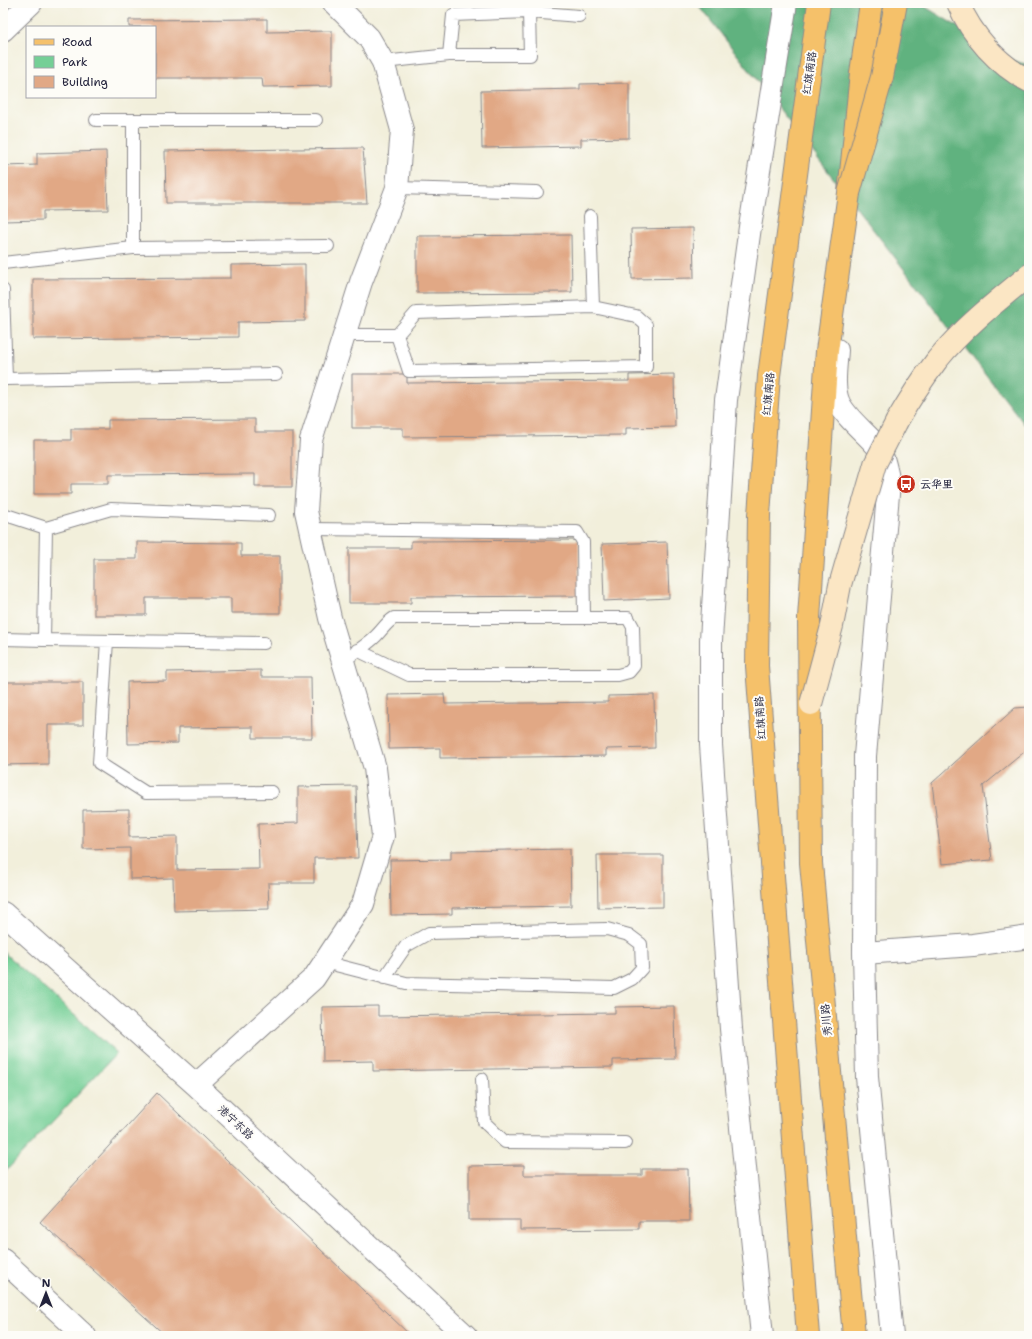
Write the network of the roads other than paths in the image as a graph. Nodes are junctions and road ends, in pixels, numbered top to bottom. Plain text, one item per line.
1 (31, 3) edge
2 (334, 3) edge
3 (786, 3) edge
4 (819, 3) edge
5 (871, 3) edge
6 (882, 3) edge
7 (896, 3) edge
8 (958, 3) edge
9 (529, 12) junction
10 (580, 16) dead end
11 (3, 30) edge
12 (449, 55) junction
13 (383, 62) junction
14 (1029, 81) edge
15 (96, 120) dead end
16 (133, 120) junction
17 (316, 120) dead end
18 (397, 188) junction
19 (537, 192) dead end
20 (849, 193) junction
21 (590, 216) dead end
22 (328, 246) dead end
23 (133, 248) junction
24 (3, 263) edge
25 (1029, 275) edge
26 (3, 290) edge
27 (593, 307) junction
28 (344, 335) junction
29 (397, 335) junction
30 (276, 374) dead end
31 (4, 380) edge
32 (3, 514) edge
33 (269, 515) dead end
34 (46, 528) junction
35 (310, 529) junction
36 (584, 618) junction
37 (3, 639) edge
38 (44, 640) junction
39 (107, 641) junction
40 (264, 643) dead end
41 (350, 656) junction
42 (811, 704) junction
43 (272, 792) dead end
44 (3, 913) edge
45 (1029, 937) edge
46 (864, 953) junction
47 (324, 962) junction
48 (384, 978) junction
49 (482, 1079) dead end
50 (196, 1085) junction
51 (625, 1143) dead end
52 (3, 1260) edge
53 (85, 1336) edge
54 (466, 1336) edge
55 (762, 1336) edge
56 (808, 1336) edge
57 (854, 1336) edge
58 (892, 1336) edge

1 - 11 street
2 - 13 street
3 - 55 street
4 - 56 main road, 红旗南路
5 - 20 main road, bridge
6 - 46 street
7 - 20 main road, bridge
8 - 14 main road
9 - 10 lane
9 - 12 lane
9 - 12 lane
12 - 13 lane
13 - 18 street
15 - 16 lane
16 - 17 lane
16 - 23 lane
18 - 19 lane
18 - 28 street
20 - 42 main road, bridge
21 - 27 lane
22 - 23 lane
23 - 24 lane
25 - 42 main road, bridge
26 - 31 lane
27 - 29 lane
27 - 29 lane
28 - 29 lane
28 - 35 street
30 - 31 lane
32 - 34 lane
33 - 34 lane
34 - 38 lane
35 - 36 lane
35 - 41 street
36 - 41 lane
36 - 41 lane
37 - 38 lane
38 - 39 lane
39 - 40 lane
39 - 43 lane
41 - 47 street
42 - 57 main road, 秀川路
44 - 50 street, 港宁东路
45 - 46 street
46 - 58 street
47 - 48 lane
47 - 50 street
48 - 48 lane
49 - 51 lane
50 - 54 street, 港宁东路
52 - 53 street

